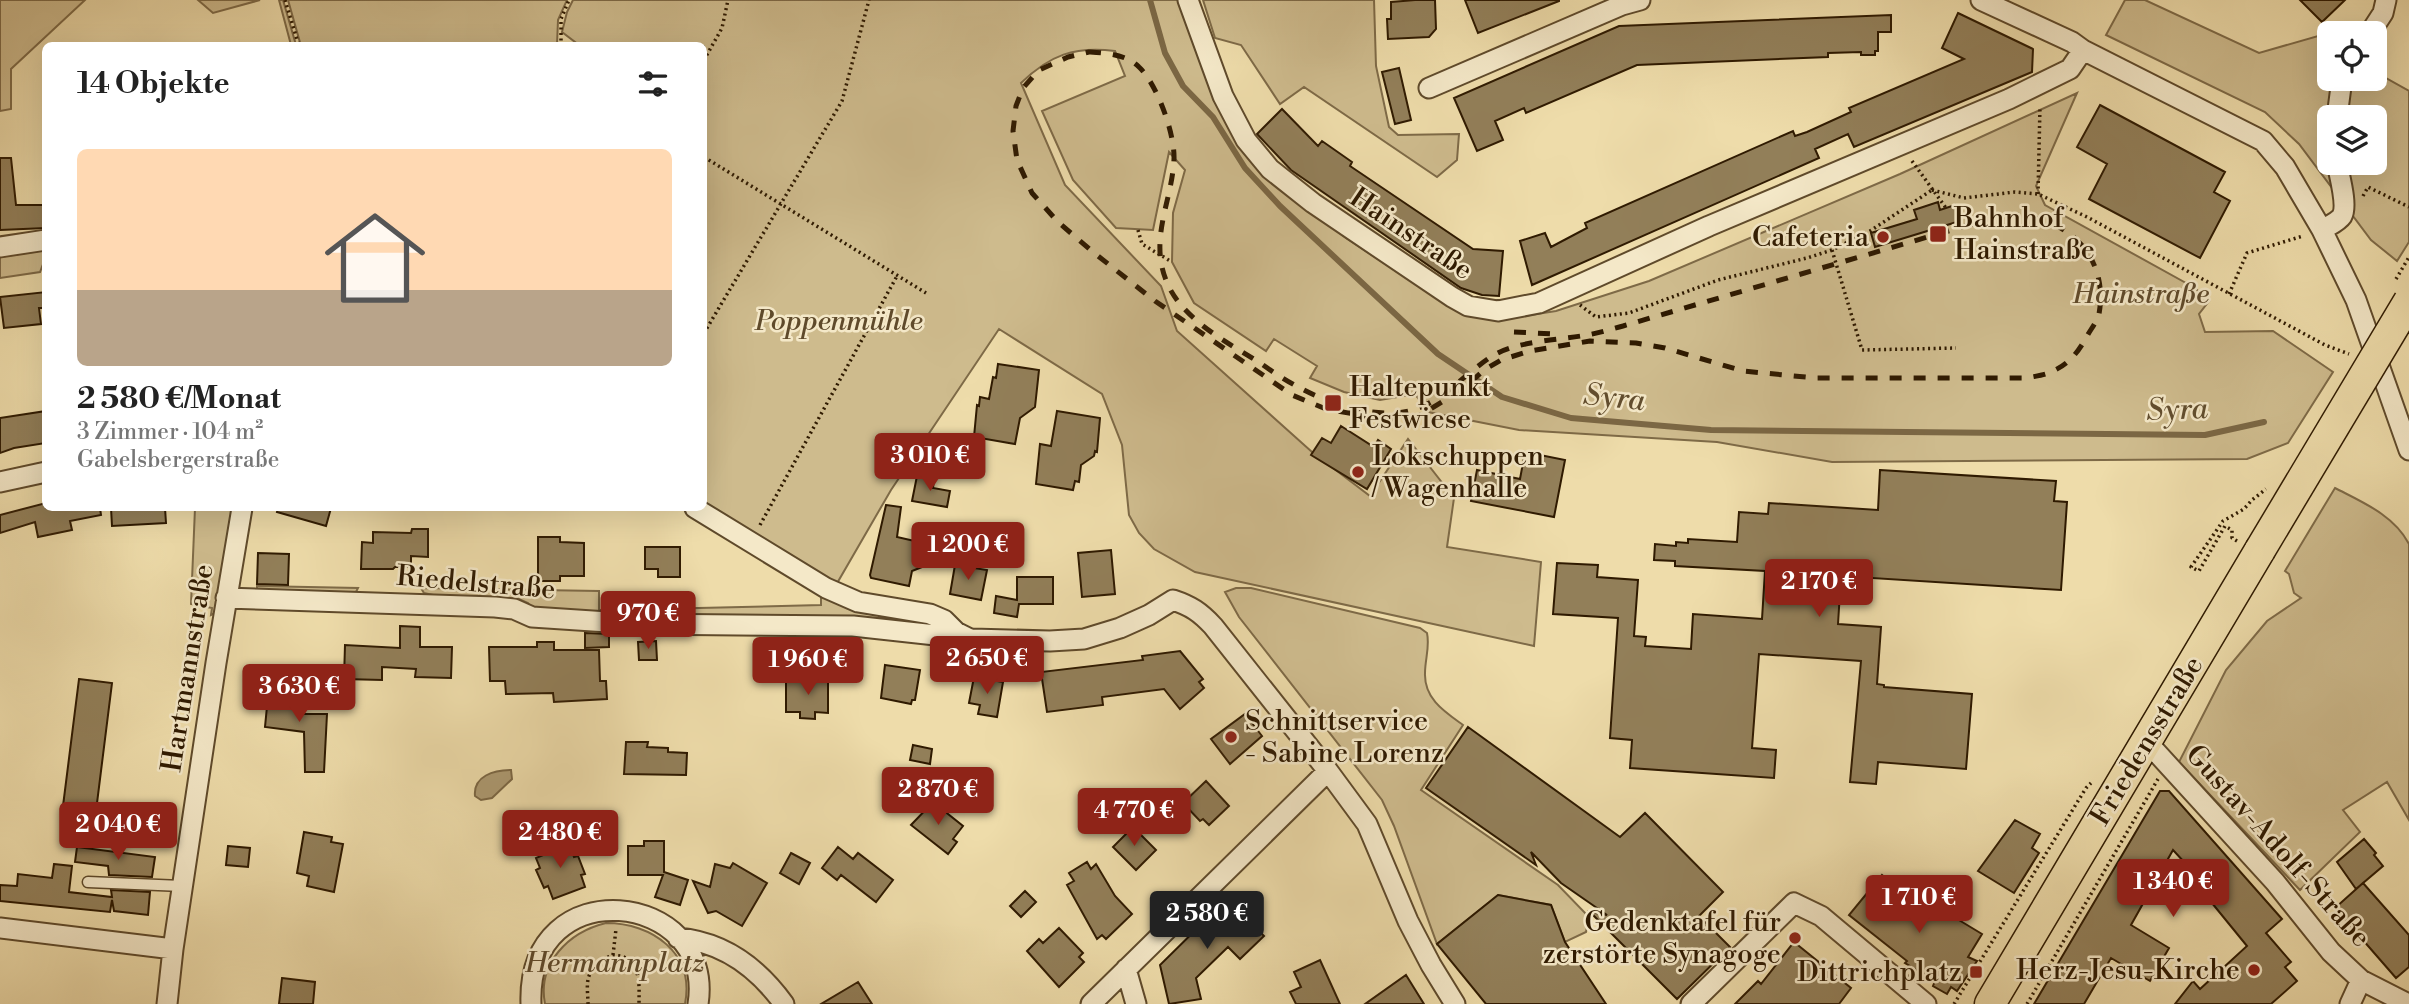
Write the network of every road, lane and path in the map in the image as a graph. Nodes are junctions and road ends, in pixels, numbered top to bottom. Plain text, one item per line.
1 (285, 0) edge
2 (569, 0) edge
3 (728, 0) edge
4 (869, 0) edge
5 (1188, 0) edge
6 (1640, 0) edge
7 (1982, 0) edge
8 (2386, 0) edge
9 (2378, 21) edge
10 (298, 42) edge
11 (561, 42) edge
12 (2083, 50) junction
13 (707, 55) edge
14 (1429, 88) dead end
15 (2040, 106) dead end
16 (707, 159) edge
17 (1912, 159) dead end
18 (2339, 175) edge
19 (1932, 190) junction
20 (2038, 194) junction
21 (2362, 198) dead end
22 (780, 204) junction
23 (2409, 207) edge
24 (1946, 208) dead end
25 (1138, 230) dead end
26 (2316, 232) junction
27 (42, 241) edge
28 (0, 247) edge
29 (1832, 250) junction
30 (1172, 262) dead end
31 (897, 276) junction
32 (1570, 289) junction
33 (926, 293) dead end
34 (2229, 294) junction
35 (2409, 301) edge
36 (707, 328) edge
37 (1956, 348) dead end
38 (2357, 358) dead end
39 (2409, 450) edge
40 (42, 473) edge
41 (0, 482) edge
42 (2252, 500) dead end
43 (241, 511) edge
44 (700, 511) edge
45 (751, 542) junction
46 (2249, 545) junction
47 (226, 598) junction
48 (972, 639) junction
49 (2156, 752) junction
50 (1328, 771) junction
51 (88, 881) dead end
52 (182, 886) junction
53 (0, 928) edge
54 (678, 938) junction
55 (173, 949) junction
56 (1126, 969) junction
57 (2361, 980) junction
58 (167, 1004) edge
59 (531, 1004) edge
60 (588, 1004) edge
61 (639, 1004) edge
62 (698, 1004) edge
63 (784, 1004) edge
64 (1091, 1004) edge
65 (1136, 1004) edge
66 (1455, 1004) edge
67 (1690, 1004) edge
68 (1926, 1004) edge
69 (1990, 1004) edge
70 (2027, 1004) edge
71 (2350, 1004) edge
72 (2408, 1004) edge

1 - 10 path
2 - 11 path
3 - 13 path
4 - 22 path
5 - 32 street, Hainstraße
6 - 14 street
7 - 12 street
8 - 9 street
12 - 26 street
12 - 32 street, Hainstraße
15 - 20 path
16 - 22 path
17 - 19 path
18 - 26 street
19 - 20 path
19 - 24 path
19 - 29 path
20 - 34 path
21 - 23 path
22 - 31 path
22 - 36 path
25 - 30 path
26 - 34 path
26 - 39 street
27 - 28 street
29 - 32 path
29 - 37 path
31 - 33 path
31 - 45 path
34 - 38 path
35 - 46 main road, Friedensstraße, bridge
40 - 41 street
42 - 46 path
43 - 47 street, Hartmannstraße
44 - 45 street
45 - 48 street
46 - 49 main road, Friedensstraße
47 - 48 street, Riedelstraße
47 - 52 street, Hartmannstraße
48 - 50 street, Riedelstraße
49 - 57 street, Gustav-Adolf-Straße
49 - 69 main road, Friedensstraße
49 - 70 path
50 - 56 street
50 - 66 street
51 - 52 lane
52 - 55 street, Hartmannstraße
53 - 55 street
54 - 59 street
54 - 62 street
54 - 63 street
55 - 58 street, Hartmannstraße
56 - 64 street
56 - 65 street
57 - 71 street
57 - 72 street, Gustav-Adolf-Straße
60 - 61 path
67 - 68 street

